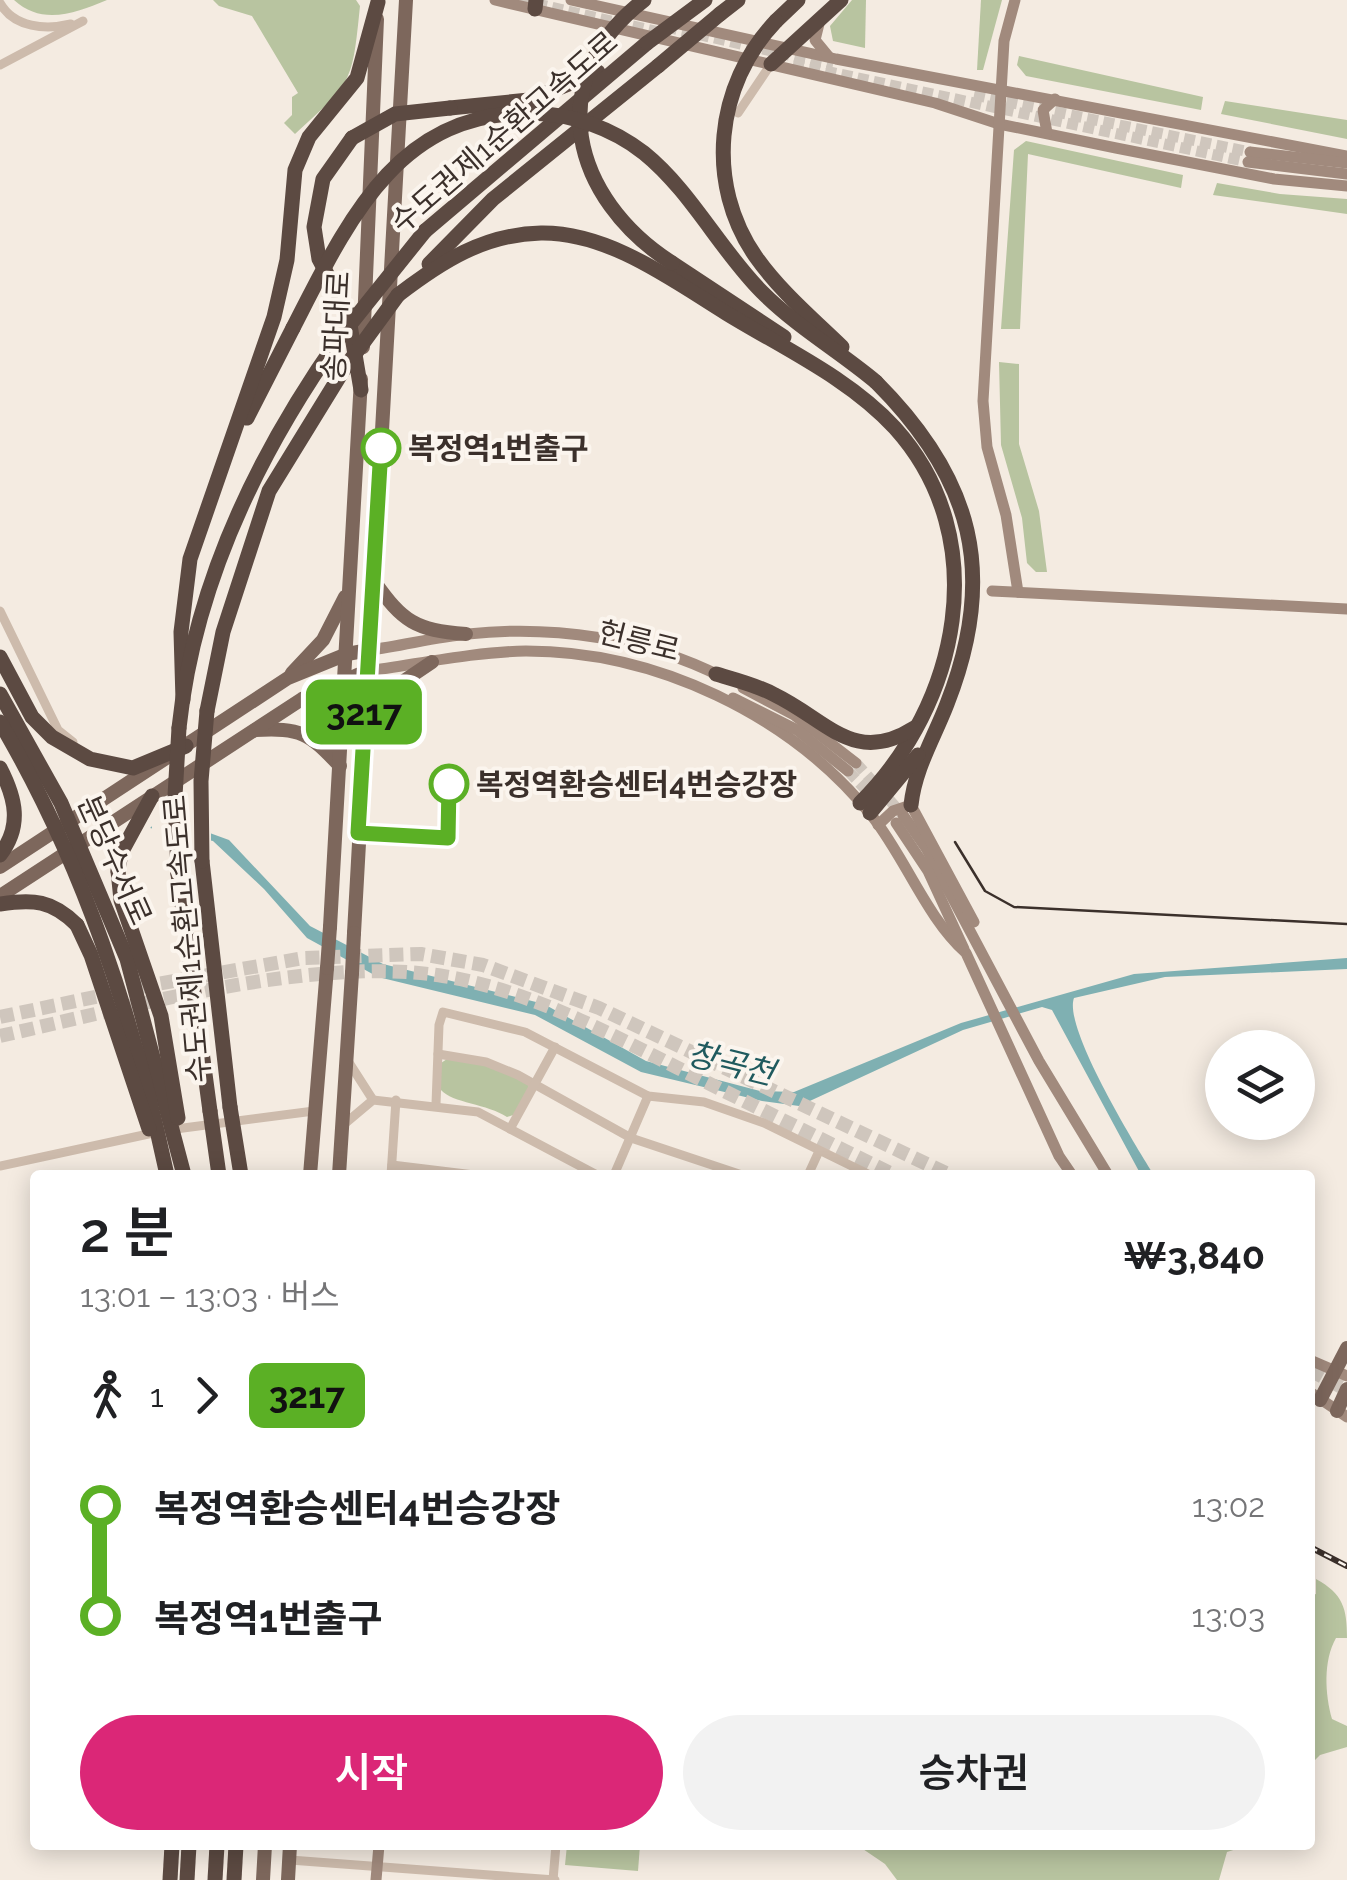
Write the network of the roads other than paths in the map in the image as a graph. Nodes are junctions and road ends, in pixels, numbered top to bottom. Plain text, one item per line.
1 (406, 0) edge
2 (495, 0) edge
3 (572, 0) edge
4 (644, 0) edge
5 (705, 0) edge
6 (738, 0) edge
7 (798, 0) edge
8 (840, 0) edge
9 (1015, 0) edge
10 (378, 1) edge
11 (0, 3) edge
12 (536, 4) edge
13 (819, 24) junction
14 (792, 48) junction
15 (829, 57) junction
16 (629, 58) junction
17 (771, 64) junction
18 (0, 65) edge
19 (1000, 89) junction
20 (1055, 98) junction
21 (738, 113) dead end
22 (999, 124) junction
23 (1047, 134) junction
24 (1347, 160) edge
25 (1347, 174) edge
26 (1347, 186) edge
27 (398, 296) junction
28 (876, 382) junction
29 (361, 390) junction
30 (873, 407) junction
31 (216, 476) junction
32 (374, 580) junction
33 (351, 582) junction
34 (992, 591) dead end
35 (1018, 592) junction
36 (1347, 609) edge
37 (0, 610) edge
38 (466, 634) junction
39 (369, 650) junction
40 (347, 654) junction
41 (0, 656) edge
42 (432, 662) junction
43 (367, 671) junction
44 (716, 674) junction
45 (345, 677) junction
46 (288, 678) junction
47 (705, 688) junction
48 (0, 694) edge
49 (183, 700) junction
50 (0, 722) edge
51 (917, 726) junction
52 (254, 730) junction
53 (932, 736) junction
54 (186, 746) junction
55 (362, 746) junction
56 (163, 756) junction
57 (340, 766) junction
58 (0, 768) edge
59 (152, 796) junction
60 (869, 814) junction
61 (903, 814) junction
62 (0, 855) edge
63 (0, 867) edge
64 (0, 896) edge
65 (0, 904) edge
66 (966, 953) junction
67 (555, 1047) junction
68 (438, 1054) junction
69 (346, 1058) junction
70 (536, 1086) junction
71 (648, 1096) junction
72 (373, 1100) junction
73 (396, 1100) junction
74 (436, 1104) junction
75 (314, 1110) junction
76 (342, 1126) junction
77 (510, 1128) junction
78 (631, 1138) junction
79 (819, 1152) junction
80 (0, 1166) edge
81 (164, 1170) edge
82 (165, 1170) edge
83 (183, 1170) edge
84 (183, 1170) edge
85 (218, 1170) edge
86 (240, 1170) edge
87 (310, 1170) edge
88 (339, 1170) edge
89 (392, 1170) edge
90 (588, 1170) edge
91 (616, 1170) edge
92 (727, 1170) edge
93 (810, 1170) edge
94 (859, 1170) edge
95 (1069, 1170) edge
96 (1105, 1170) edge
97 (1347, 1348) edge
98 (1315, 1362) edge
99 (1341, 1372) edge
100 (1347, 1389) edge
101 (1315, 1396) edge
102 (1342, 1414) edge
103 (172, 1850) edge
104 (190, 1850) edge
105 (217, 1850) edge
106 (236, 1850) edge
107 (265, 1850) edge
108 (556, 1850) edge
109 (290, 1852) edge
110 (377, 1874) edge
111 (170, 1880) edge
112 (187, 1880) edge
113 (215, 1880) edge
114 (234, 1880) edge
115 (263, 1880) edge
116 (288, 1880) edge
117 (554, 1880) edge

1 - 32 main road, 송파대로
2 - 12 main road
3 - 14 main road
4 - 30 highway, bridge
5 - 16 highway, 수도권제1순환고속도로, bridge
6 - 27 highway, 수도권제1순환고속도로, bridge
7 - 28 highway, bridge
8 - 13 highway
9 - 19 main road
10 - 29 main road, 송파대로
10 - 31 highway
11 - 18 street
12 - 17 main road
13 - 14 highway
13 - 15 main road
14 - 15 main road
14 - 17 highway
15 - 19 main road
16 - 29 highway, bridge
16 - 49 highway, 수도권제1순환고속도로, bridge
17 - 21 street
17 - 22 main road
19 - 20 main road
19 - 22 main road
20 - 23 main road
20 - 24 main road
22 - 23 main road
22 - 35 main road
23 - 26 main road
24 - 25 main road
27 - 30 highway
27 - 86 highway, 수도권제1순환고속도로, bridge
28 - 31 highway, bridge
28 - 53 highway
29 - 33 main road, 송파대로
30 - 51 highway
31 - 49 highway
32 - 38 main road
32 - 39 main road, 송파대로
33 - 40 main road, 송파대로
33 - 46 main road
34 - 35 main road
35 - 36 main road
37 - 56 street
38 - 39 main road, 헌릉로
38 - 44 main road, 헌릉로
39 - 40 main road, 헌릉로
39 - 43 main road, 송파대로
40 - 45 main road, 송파대로
40 - 46 main road, 헌릉로
41 - 56 highway
42 - 43 main road, 헌릉로
42 - 47 main road, 헌릉로
42 - 55 main road
43 - 45 main road, 헌릉로
43 - 55 main road, 송파대로
44 - 47 main road, 헌릉로
44 - 51 highway
45 - 52 main road, 헌릉로
45 - 57 main road, 송파대로
46 - 54 main road, 헌릉로
47 - 60 main road, 헌릉로
48 - 83 highway, 분당수서로, bridge
49 - 85 highway, 수도권제1순환고속도로, bridge
50 - 82 highway, 분당수서로, bridge
51 - 60 highway
52 - 57 main road
52 - 59 main road, 헌릉로
53 - 60 highway
53 - 61 highway
54 - 56 highway
54 - 63 main road, 헌릉로
55 - 69 main road, 송파대로, bridge
57 - 75 main road, 송파대로, bridge
58 - 62 highway
59 - 64 main road, 헌릉로
59 - 84 highway, bridge
60 - 61 main road
60 - 66 main road, 헌릉로
61 - 66 main road
61 - 96 main road
65 - 81 highway, bridge
66 - 95 main road, 헌릉로
67 - 68 street
67 - 70 street
67 - 71 street
68 - 70 street
68 - 74 street
69 - 72 street
69 - 76 main road, 송파대로
70 - 77 street
70 - 78 street
71 - 78 street
71 - 79 street
72 - 73 street
72 - 76 street
73 - 74 street
73 - 89 street
74 - 77 street
75 - 80 street
75 - 87 main road, 송파대로
76 - 88 main road, 송파대로
77 - 90 street
78 - 91 street
78 - 92 street
79 - 93 street
79 - 94 street
97 - 99 main road
98 - 99 main road
99 - 101 main road
100 - 102 main road
101 - 102 main road
103 - 111 highway
104 - 112 highway
105 - 113 highway
106 - 114 highway
107 - 115 main road
108 - 117 street
109 - 110 street
109 - 116 main road
110 - 117 street

